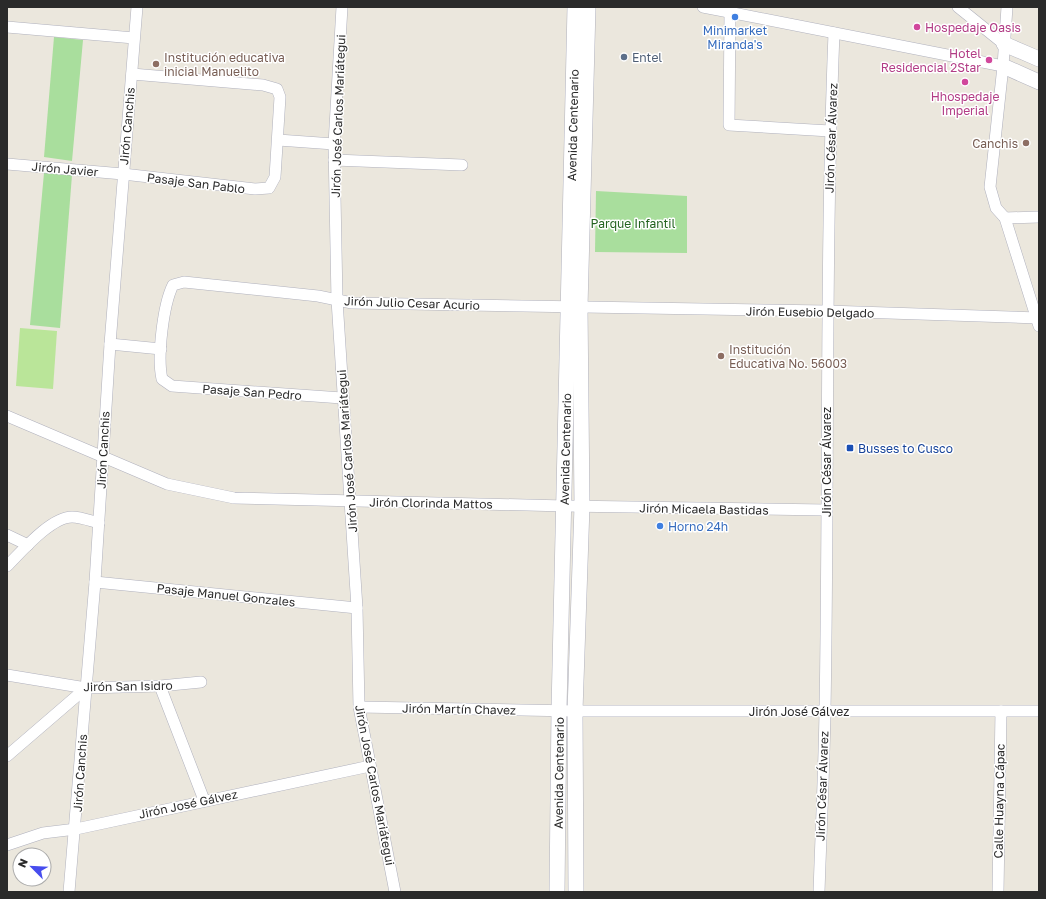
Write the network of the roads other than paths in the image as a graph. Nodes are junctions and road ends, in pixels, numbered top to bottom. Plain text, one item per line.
1 (137, 7) edge
2 (342, 7) edge
3 (575, 7) edge
4 (588, 7) edge
5 (704, 7) edge
6 (958, 7) edge
7 (1007, 7) edge
8 (730, 12) junction
9 (7, 27) edge
10 (834, 33) junction
11 (134, 38) junction
12 (1004, 44) junction
13 (1039, 59) edge
14 (1003, 66) junction
15 (132, 74) junction
16 (1039, 82) edge
17 (830, 131) junction
18 (278, 140) junction
19 (334, 144) junction
20 (334, 160) junction
21 (7, 164) edge
22 (462, 165) dead end
23 (123, 174) junction
24 (1039, 216) edge
25 (1004, 218) junction
26 (337, 300) junction
27 (574, 307) junction
28 (827, 311) junction
29 (1038, 321) edge
30 (110, 344) junction
31 (161, 349) junction
32 (342, 398) junction
33 (7, 416) edge
34 (103, 457) junction
35 (351, 502) junction
36 (565, 506) junction
37 (582, 506) junction
38 (826, 510) junction
39 (99, 522) junction
40 (7, 535) edge
41 (28, 545) junction
42 (7, 566) edge
43 (95, 582) junction
44 (357, 608) junction
45 (7, 675) edge
46 (201, 682) dead end
47 (160, 686) junction
48 (86, 688) junction
49 (359, 707) junction
50 (559, 710) junction
51 (825, 710) junction
52 (575, 711) junction
53 (1001, 711) junction
54 (1039, 711) edge
55 (7, 756) edge
56 (370, 766) junction
57 (204, 800) junction
58 (76, 828) junction
59 (7, 845) edge
60 (69, 892) edge
61 (395, 892) edge
62 (557, 892) edge
63 (576, 892) edge
64 (819, 892) edge
65 (998, 892) edge

1 - 11 street, Jirón Canchis
2 - 19 street, Jirón José Carlos Mariátegui
3 - 27 street, Avenida Centenario
4 - 27 street
5 - 8 street
6 - 12 street
7 - 12 street
8 - 10 street
8 - 17 street
9 - 11 street
10 - 14 street
10 - 17 street, Jirón César Álvarez
11 - 15 street, Jirón Canchis
12 - 13 street
12 - 14 street
14 - 16 street
14 - 25 street
15 - 18 street
15 - 23 street, Jirón Canchis
17 - 28 street, Jirón César Álvarez
18 - 19 street
18 - 23 street, Pasaje San Pablo
19 - 20 street, Jirón José Carlos Mariátegui
20 - 22 street
20 - 26 street, Jirón José Carlos Mariátegui
21 - 23 street, Jirón Javier
23 - 30 street, Jirón Canchis
24 - 25 street
25 - 29 street
26 - 27 street, Jirón Julio Cesar Acurio
26 - 31 street, Jirón Julio Cesar Acurio
26 - 32 street, Jirón José Carlos Mariátegui
27 - 28 street, Jirón Eusebio Delgado
27 - 36 street, Avenida Centenario
27 - 37 street
28 - 29 street, Jirón Eusebio Delgado
28 - 38 street, Jirón César Álvarez
30 - 31 street
30 - 34 street, Jirón Canchis
31 - 32 street, Pasaje San Pedro
32 - 35 street, Jirón José Carlos Mariátegui
33 - 34 street, Jirón Clorinda Mattos
34 - 35 street, Jirón Clorinda Mattos
34 - 39 street, Jirón Canchis
35 - 36 street, Jirón Clorinda Mattos
35 - 44 street, Jirón José Carlos Mariátegui
36 - 37 street, Jirón Clorinda Mattos
36 - 50 street, Avenida Centenario
37 - 38 street, Jirón Micaela Bastidas
37 - 52 street
38 - 51 street, Jirón César Álvarez
39 - 41 street
39 - 43 street, Jirón Canchis
40 - 41 street
41 - 42 street
43 - 44 street, Pasaje Manuel Gonzales
43 - 48 street, Jirón Canchis
44 - 49 street, Jirón José Carlos Mariátegui
45 - 48 street, Jirón San Isidro
46 - 47 street, Jirón San Isidro
47 - 48 street, Jirón San Isidro
47 - 57 street
48 - 55 street
48 - 58 street, Jirón Canchis
49 - 50 street, Jirón Martín Chavez
49 - 56 street, Jirón José Carlos Mariátegui
50 - 52 street, Jirón José Gálvez
50 - 62 street, Avenida Centenario
51 - 52 street, Jirón José Gálvez
51 - 53 street, Jirón José Gálvez
51 - 64 street, Jirón César Álvarez
52 - 63 street
53 - 54 street, Jirón José Gálvez
53 - 65 street, Calle Huayna Cápac
56 - 57 street, Jirón José Gálvez
56 - 61 street, Jirón José Carlos Mariátegui
57 - 58 street, Jirón José Gálvez
58 - 59 street, Jirón José Gálvez
58 - 60 street, Jirón Canchis

